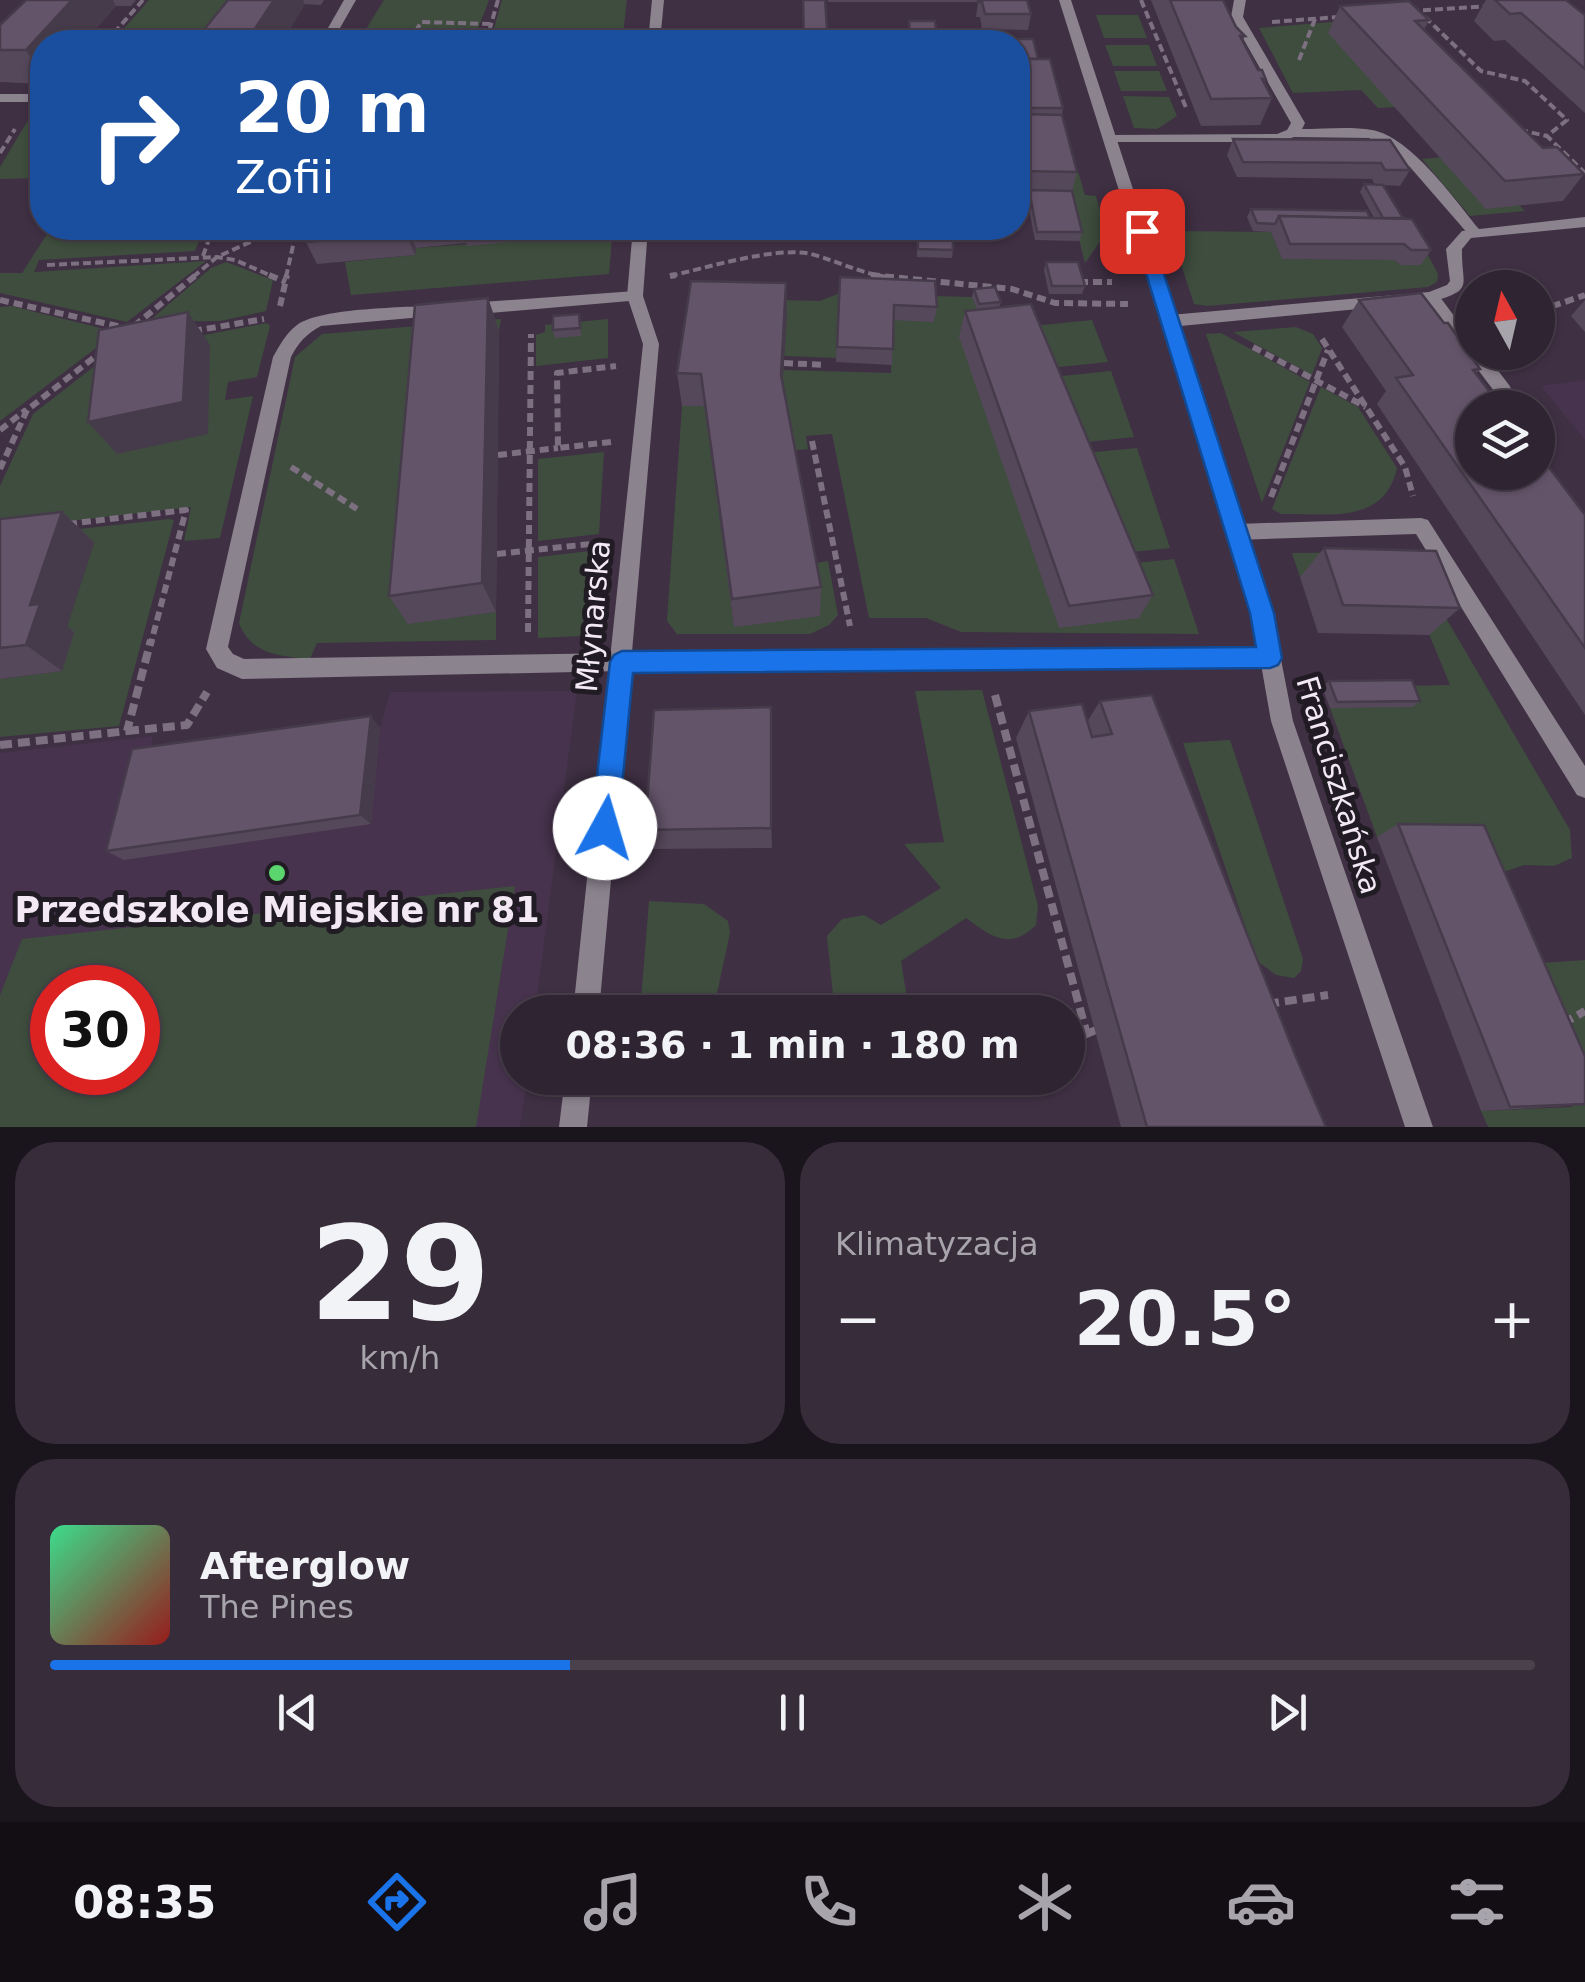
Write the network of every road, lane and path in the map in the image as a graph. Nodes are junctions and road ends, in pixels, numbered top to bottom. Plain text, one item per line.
1 (143, 0) edge
2 (350, 0) edge
3 (498, 0) edge
4 (658, 0) edge
5 (1065, 0) edge
6 (1142, 0) edge
7 (1240, 0) edge
8 (1407, 0) edge
9 (1490, 6) dead end
10 (1418, 10) junction
11 (1400, 12) edge
12 (1348, 16) edge
13 (492, 24) junction
14 (1240, 24) junction
15 (117, 30) edge
16 (333, 30) edge
17 (417, 30) edge
18 (490, 30) edge
19 (655, 30) edge
20 (1481, 72) junction
21 (1471, 78) edge
22 (0, 98) edge
23 (30, 98) edge
24 (16, 127) dead end
25 (1517, 130) edge
26 (1293, 133) junction
27 (1547, 136) junction
28 (1111, 139) junction
29 (1199, 139) junction
30 (0, 154) edge
31 (1585, 172) edge
32 (1585, 222) edge
33 (1474, 232) junction
34 (209, 240) edge
35 (255, 240) edge
36 (295, 240) edge
37 (639, 240) edge
38 (203, 256) junction
39 (217, 257) junction
40 (47, 266) dead end
41 (654, 276) dead end
42 (286, 282) junction
43 (1079, 282) edge
44 (1112, 282) dead end
45 (1585, 295) edge
46 (635, 296) junction
47 (1431, 298) junction
48 (0, 300) edge
49 (540, 304) junction
50 (1555, 305) edge
51 (1302, 307) junction
52 (1167, 312) junction
53 (1202, 319) junction
54 (131, 329) junction
55 (1455, 329) edge
56 (148, 330) edge
57 (181, 332) edge
58 (116, 340) edge
59 (1328, 348) junction
60 (102, 352) edge
61 (784, 363) edge
62 (648, 365) junction
63 (826, 365) dead end
64 (1487, 370) edge
65 (1316, 380) junction
66 (1503, 390) dead end
67 (1367, 408) junction
68 (27, 410) junction
69 (0, 430) edge
70 (643, 440) junction
71 (812, 441) dead end
72 (261, 447) junction
73 (558, 448) junction
74 (530, 452) junction
75 (498, 455) dead end
76 (0, 469) edge
77 (1266, 508) dead end
78 (358, 509) dead end
79 (56, 526) edge
80 (1421, 526) junction
81 (1236, 532) junction
82 (603, 542) dead end
83 (528, 551) junction
84 (497, 554) dead end
85 (850, 626) dead end
86 (528, 648) dead end
87 (1270, 658) junction
88 (225, 661) junction
89 (622, 662) junction
90 (990, 674) dead end
91 (127, 730) junction
92 (0, 745) edge
93 (1585, 788) edge
94 (588, 995) edge
95 (1081, 995) edge
96 (1328, 995) dead end
97 (1258, 1006) edge
98 (1085, 1009) edge
99 (1585, 1011) edge
100 (1085, 1033) edge
101 (1565, 1036) edge
102 (578, 1095) edge
103 (573, 1127) edge
104 (1419, 1127) edge

1 - 15 path
2 - 16 street
3 - 13 path
4 - 19 street
5 - 28 street, Franciszkańska
6 - 29 path
7 - 14 street
8 - 10 path
9 - 10 path
10 - 11 path
10 - 20 path
12 - 14 path
13 - 17 path
13 - 18 path
14 - 26 street
20 - 21 path
20 - 27 path
22 - 23 street
24 - 30 path
25 - 27 path
26 - 29 street
26 - 33 street
27 - 31 path
28 - 29 street
28 - 52 street, Franciszkańska
32 - 33 street
33 - 47 street
34 - 38 path
35 - 39 path
36 - 42 path
37 - 46 street, Młynarska
38 - 39 path
38 - 40 path
39 - 42 path
39 - 54 path
41 - 52 path
42 - 57 path
43 - 44 path
45 - 50 path
46 - 49 street
46 - 62 street, Młynarska
47 - 51 street
47 - 55 street
48 - 54 path
49 - 72 street
49 - 74 path
51 - 53 street
51 - 59 path
52 - 53 street
52 - 81 street, Franciszkańska
53 - 65 path
54 - 56 path
54 - 58 path
59 - 65 path
59 - 67 path
60 - 68 path
61 - 63 path
62 - 70 street, Młynarska
62 - 73 path
64 - 66 street
65 - 67 path
65 - 77 path
67 - 80 path
68 - 69 path
68 - 76 path
70 - 73 path
70 - 89 street, Młynarska
71 - 85 path
72 - 78 path
72 - 88 street
73 - 74 path
74 - 75 path
74 - 83 path
79 - 91 path
80 - 81 street
80 - 93 street
81 - 87 street, Franciszkańska
82 - 83 path
83 - 84 path
83 - 86 path
87 - 89 street
87 - 104 street, Franciszkańska
88 - 89 street
88 - 91 path
89 - 94 street, Młynarska
90 - 95 path
91 - 92 path
96 - 97 path
98 - 100 path
99 - 101 path
102 - 103 street

